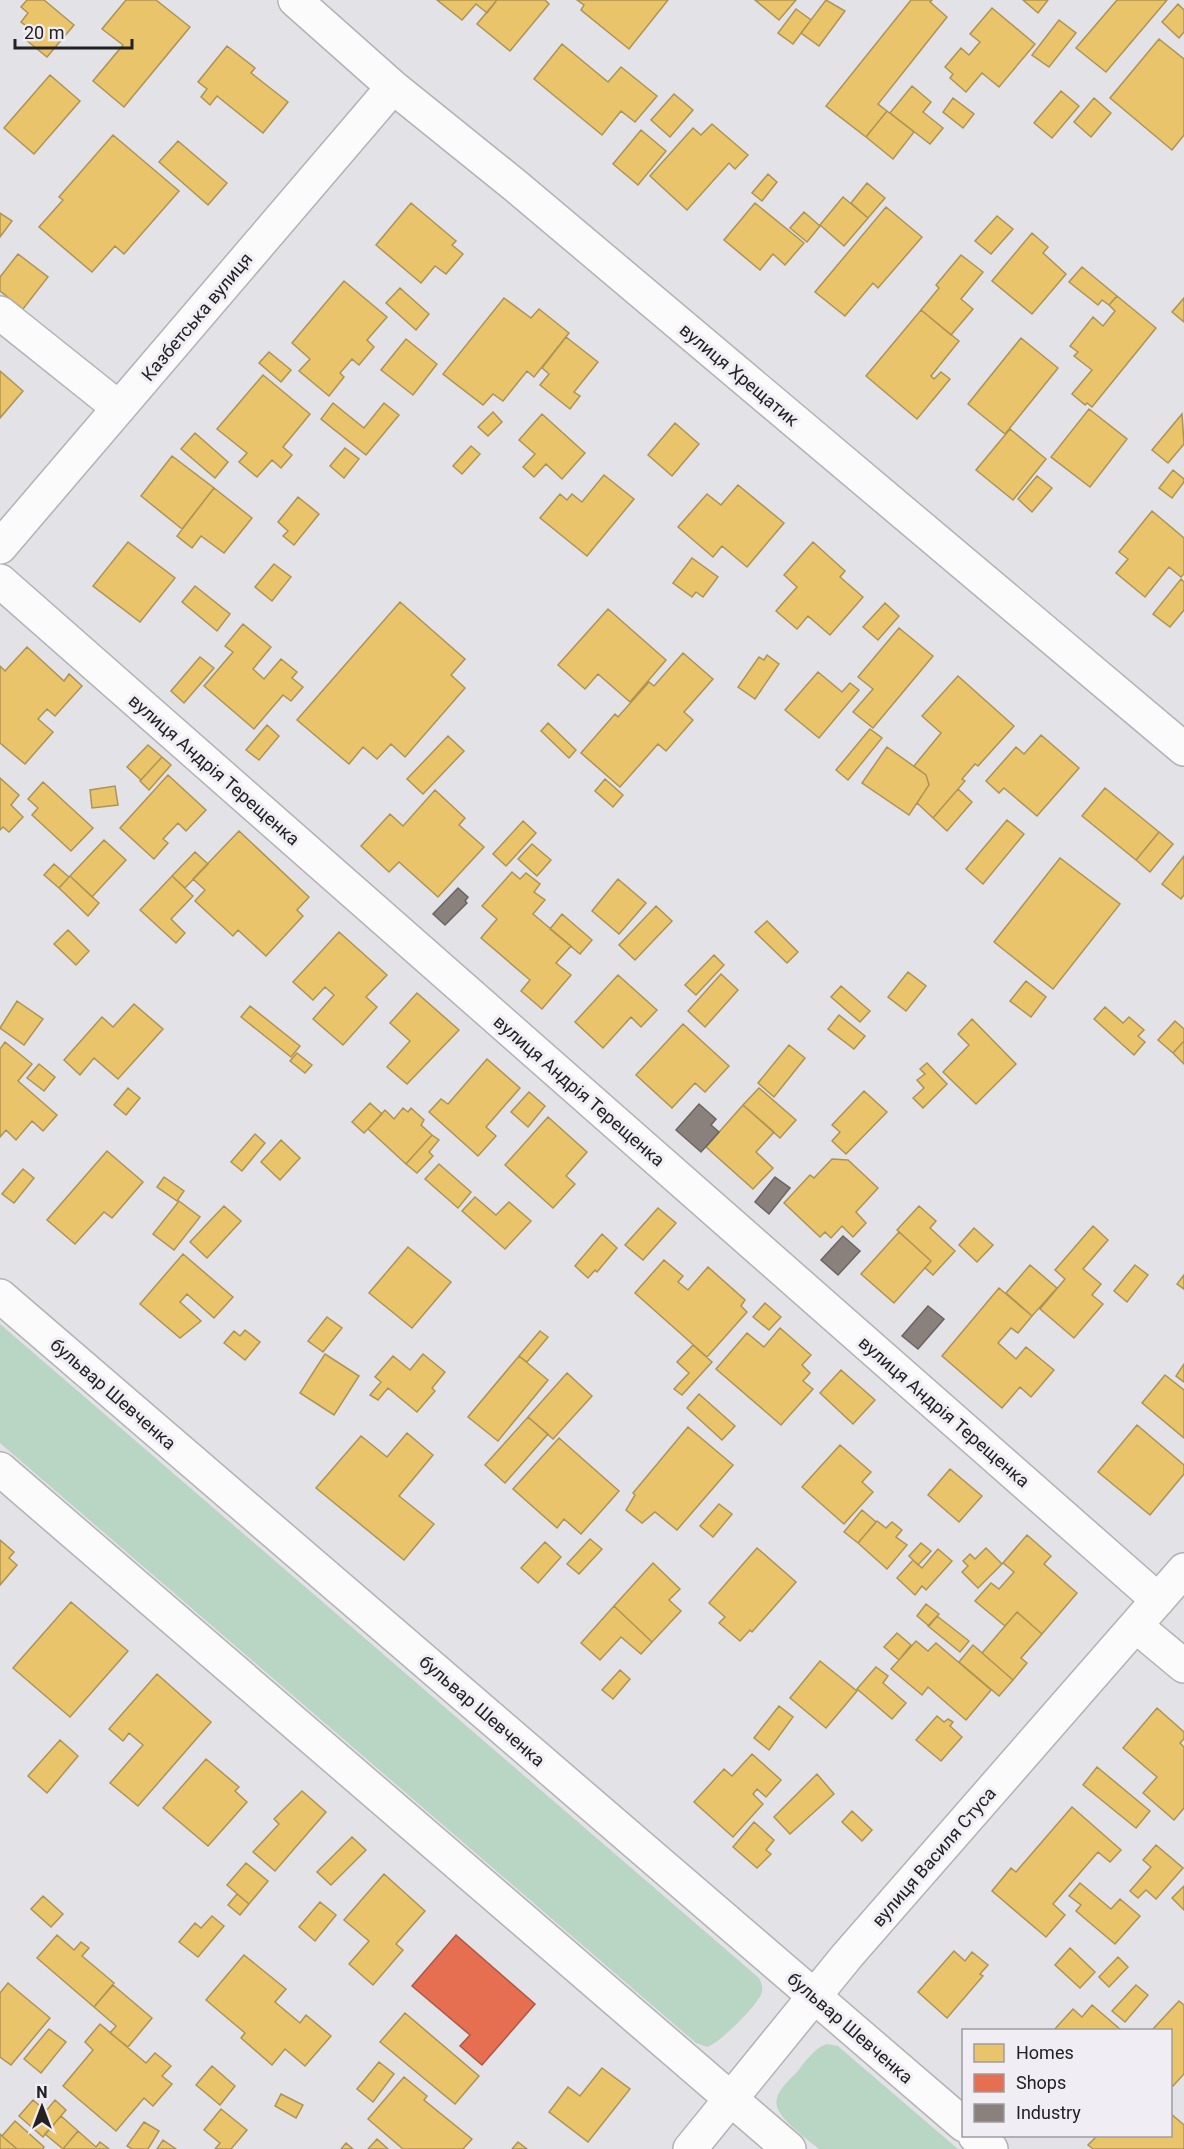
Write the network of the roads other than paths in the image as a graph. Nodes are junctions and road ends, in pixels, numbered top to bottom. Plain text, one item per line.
1 (295, 0) edge
2 (393, 87) junction
3 (0, 313) edge
4 (119, 408) junction
5 (0, 547) edge
6 (0, 581) edge
7 (1184, 749) edge
8 (0, 1296) edge
9 (0, 1469) edge
10 (1184, 1570) edge
11 (1158, 1600) junction
12 (1136, 1626) junction
13 (1184, 1666) edge
14 (814, 1996) junction
15 (731, 2099) junction
16 (962, 2124) edge
17 (976, 2137) edge
18 (690, 2149) edge
19 (789, 2149) edge
20 (991, 2149) edge

1 - 2 street, вулиця Хрещатик
2 - 4 street, Казбетська вулиця
2 - 7 street, вулиця Хрещатик
3 - 4 street
4 - 5 street, Казбетська вулиця
6 - 11 street, вулиця Андрія Терещенка
8 - 14 street, бульвар Шевченка
9 - 15 street
10 - 11 street, вулиця Василя Стуса
11 - 12 street, вулиця Василя Стуса
12 - 13 street
12 - 14 street, вулиця Василя Стуса
14 - 15 street, вулиця Василя Стуса
14 - 16 street, бульвар Шевченка
15 - 18 street, вулиця Василя Стуса
15 - 19 street
17 - 20 street

